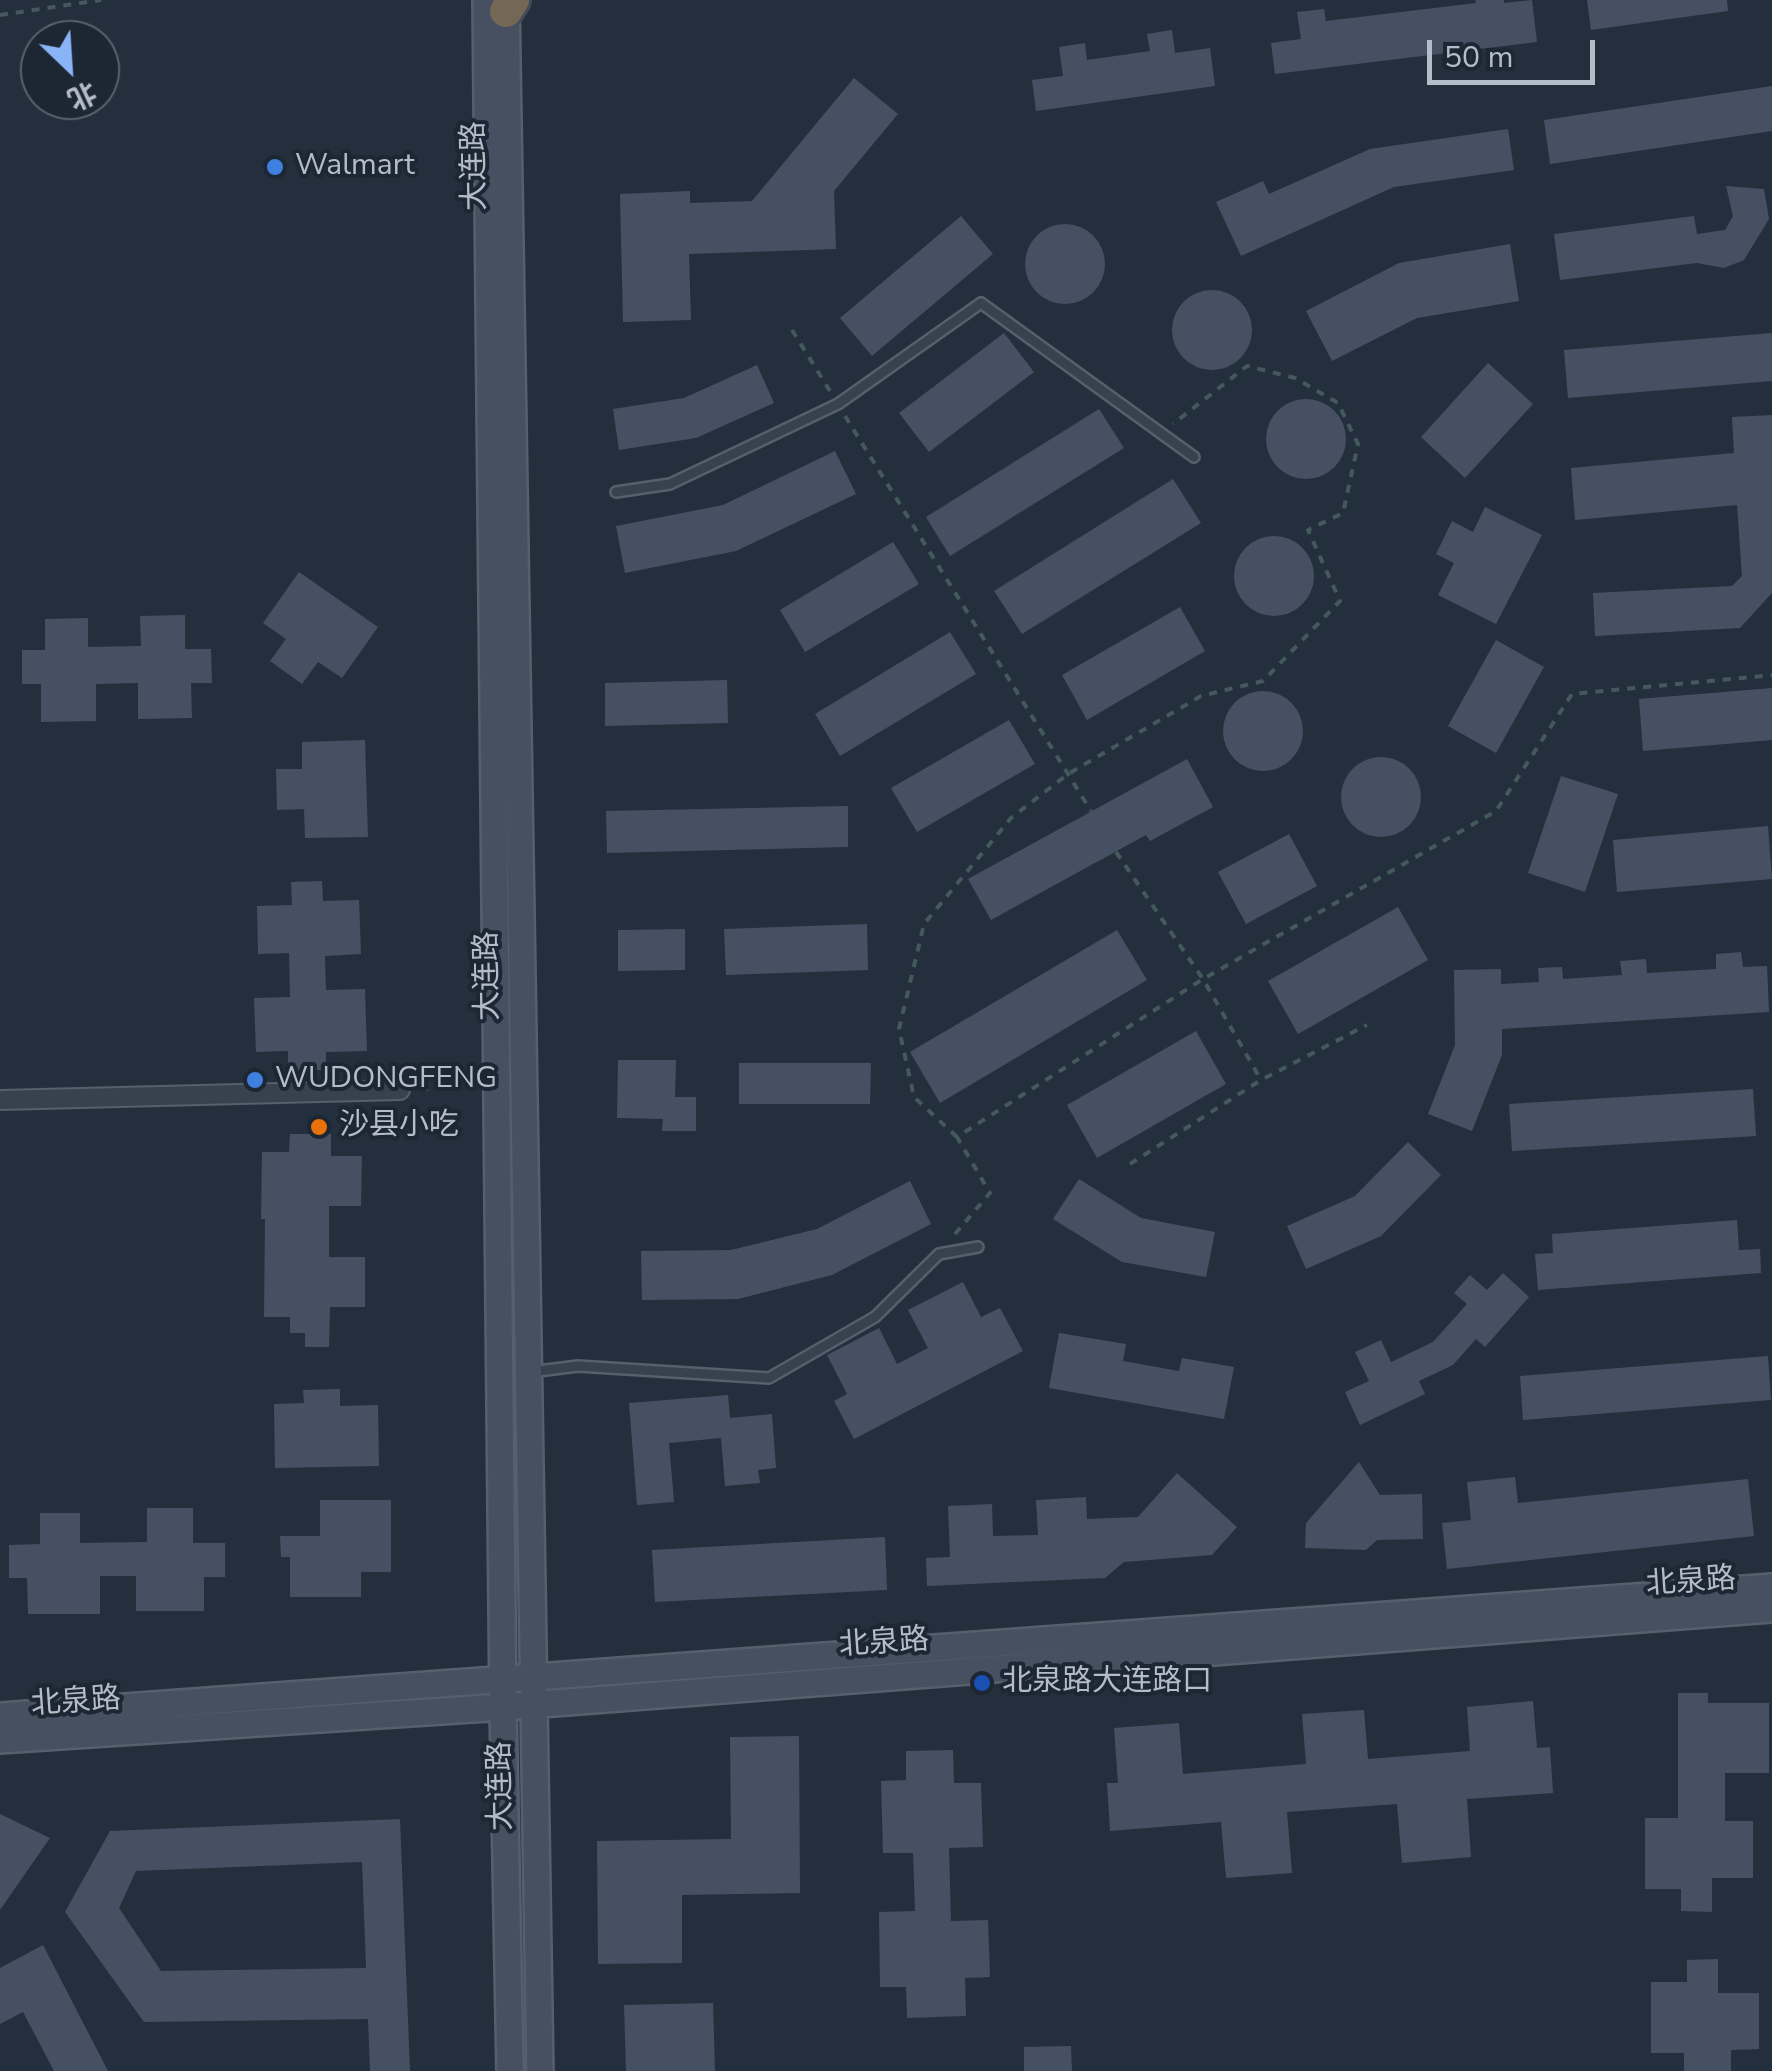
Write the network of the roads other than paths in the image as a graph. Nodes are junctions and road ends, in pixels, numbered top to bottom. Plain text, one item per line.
1 (496, 3) edge
2 (1194, 457) dead end
3 (616, 492) dead end
4 (400, 1090) road end
5 (0, 1100) edge
6 (978, 1247) dead end
7 (528, 1372) junction
8 (499, 1376) junction
9 (1772, 1587) edge
10 (1772, 1609) edge
11 (533, 1692) junction
12 (502, 1694) junction
13 (0, 1716) edge
14 (0, 1740) edge
15 (510, 2071) edge
16 (540, 2071) edge

1 - 7 street, 大连路
1 - 8 street, 大连路
2 - 3 lane
4 - 5 street
6 - 7 lane
7 - 8 lane
7 - 11 street, 大连路
8 - 12 street, 大连路
9 - 11 street, 北泉路
10 - 11 street, 北泉路
11 - 12 street, 北泉路
11 - 16 street, 大连路
12 - 13 street, 北泉路
12 - 14 street, 北泉路
12 - 15 street, 大连路

